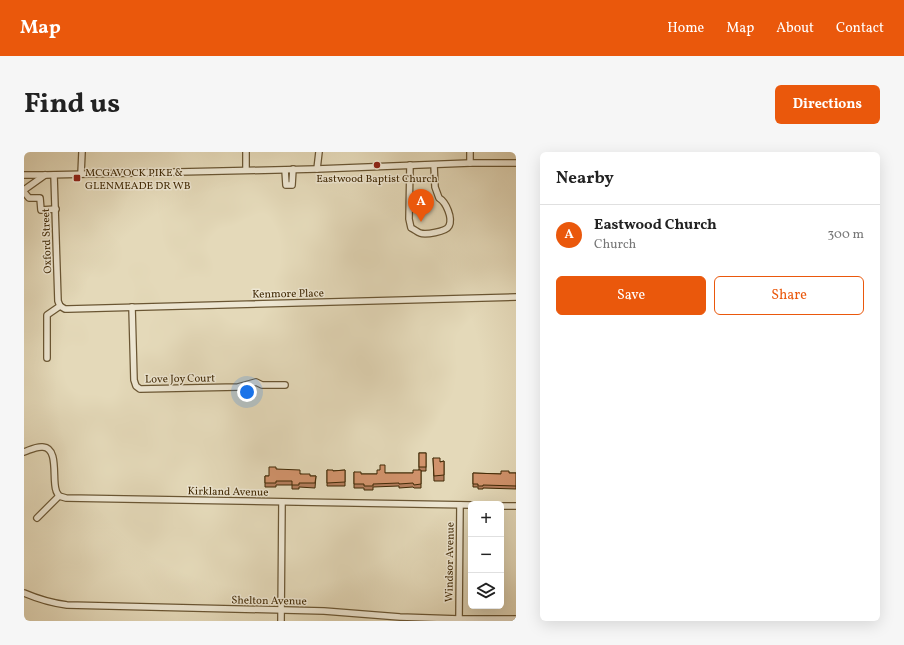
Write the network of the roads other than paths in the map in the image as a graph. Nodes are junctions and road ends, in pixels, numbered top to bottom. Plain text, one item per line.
1 (82, 152) edge
2 (246, 152) edge
3 (319, 152) edge
4 (470, 152) edge
5 (470, 163) junction
6 (516, 163) edge
7 (434, 165) junction
8 (410, 166) junction
9 (293, 169) junction
10 (316, 169) junction
11 (246, 170) junction
12 (285, 170) junction
13 (24, 174) edge
14 (81, 174) junction
15 (45, 175) junction
16 (54, 175) junction
17 (24, 191) edge
18 (56, 210) junction
19 (516, 297) edge
20 (60, 306) junction
21 (132, 307) junction
22 (48, 358) dead end
23 (285, 385) dead end
24 (24, 452) edge
25 (59, 496) junction
26 (282, 502) junction
27 (460, 505) junction
28 (468, 505) edge
29 (504, 506) edge
30 (516, 506) edge
31 (37, 518) dead end
32 (24, 593) edge
33 (281, 610) junction
34 (516, 619) edge
35 (459, 620) edge
36 (280, 621) edge

1 - 14 street
2 - 11 street
3 - 10 street
4 - 5 street
5 - 6 street
5 - 7 street
7 - 8 street
7 - 8 street
8 - 10 street
9 - 10 street
9 - 12 street
9 - 12 street
11 - 12 street
11 - 14 street
13 - 15 street
14 - 16 street
15 - 16 street
15 - 17 street
16 - 18 street, Oxford Street
17 - 18 street
18 - 20 street, Oxford Street
19 - 21 street, Kenmore Place
20 - 21 street, Kenmore Place
20 - 22 street
21 - 23 street, Love Joy Court
24 - 25 street
25 - 26 street, Kirkland Avenue
25 - 31 street
26 - 27 street, Kirkland Avenue
26 - 33 street
27 - 28 street, Kirkland Avenue
27 - 35 street, Windsor Avenue
29 - 30 street
32 - 33 street, Shelton Avenue
33 - 35 street, Shelton Avenue
33 - 36 street
34 - 35 street, Shelton Avenue

